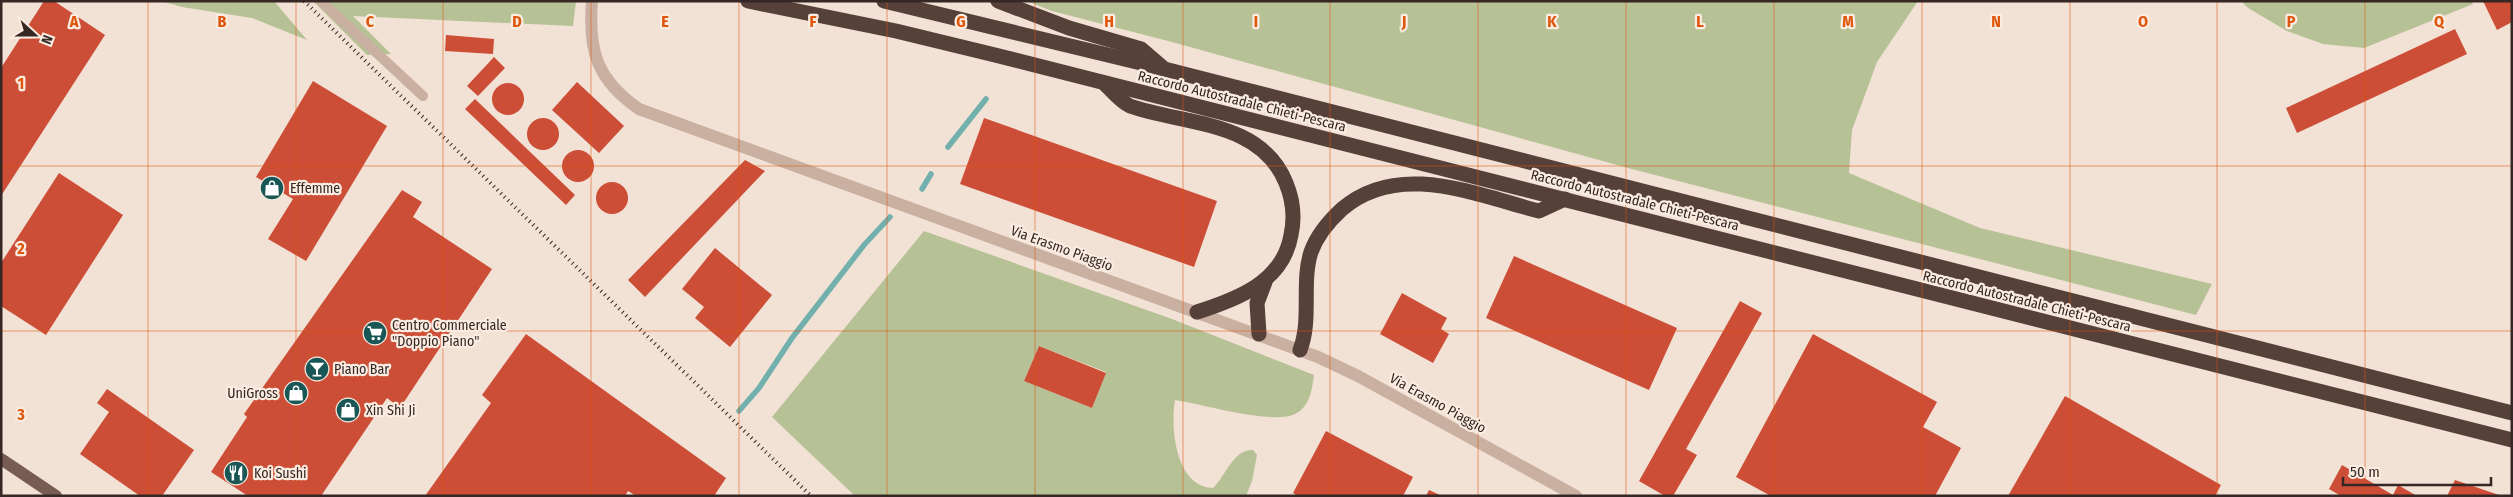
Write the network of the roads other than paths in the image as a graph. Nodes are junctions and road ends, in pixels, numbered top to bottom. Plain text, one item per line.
1 (321, 1) edge
2 (592, 1) edge
3 (748, 1) edge
4 (884, 1) edge
5 (998, 1) edge
6 (1165, 69) junction
7 (1103, 82) junction
8 (423, 96) dead end
9 (1565, 199) junction
10 (1265, 282) junction
11 (1197, 312) junction
12 (1259, 334) junction
13 (1300, 350) junction
14 (2512, 412) edge
15 (2512, 440) edge
16 (1, 459) edge
17 (56, 496) edge
18 (1576, 496) edge

1 - 8 lane
2 - 11 street, Via Erasmo Piaggio
3 - 7 highway, Raccordo Autostradale Chieti-Pescara
4 - 6 highway, Raccordo Autostradale Chieti-Pescara
5 - 6 highway
6 - 14 highway, Raccordo Autostradale Chieti-Pescara
7 - 9 highway, Raccordo Autostradale Chieti-Pescara
7 - 10 highway
9 - 13 highway
9 - 15 highway, Raccordo Autostradale Chieti-Pescara
10 - 11 highway
10 - 12 highway
11 - 12 street, Via Erasmo Piaggio
12 - 13 street, Via Erasmo Piaggio
13 - 18 street, Via Erasmo Piaggio
16 - 17 main road

